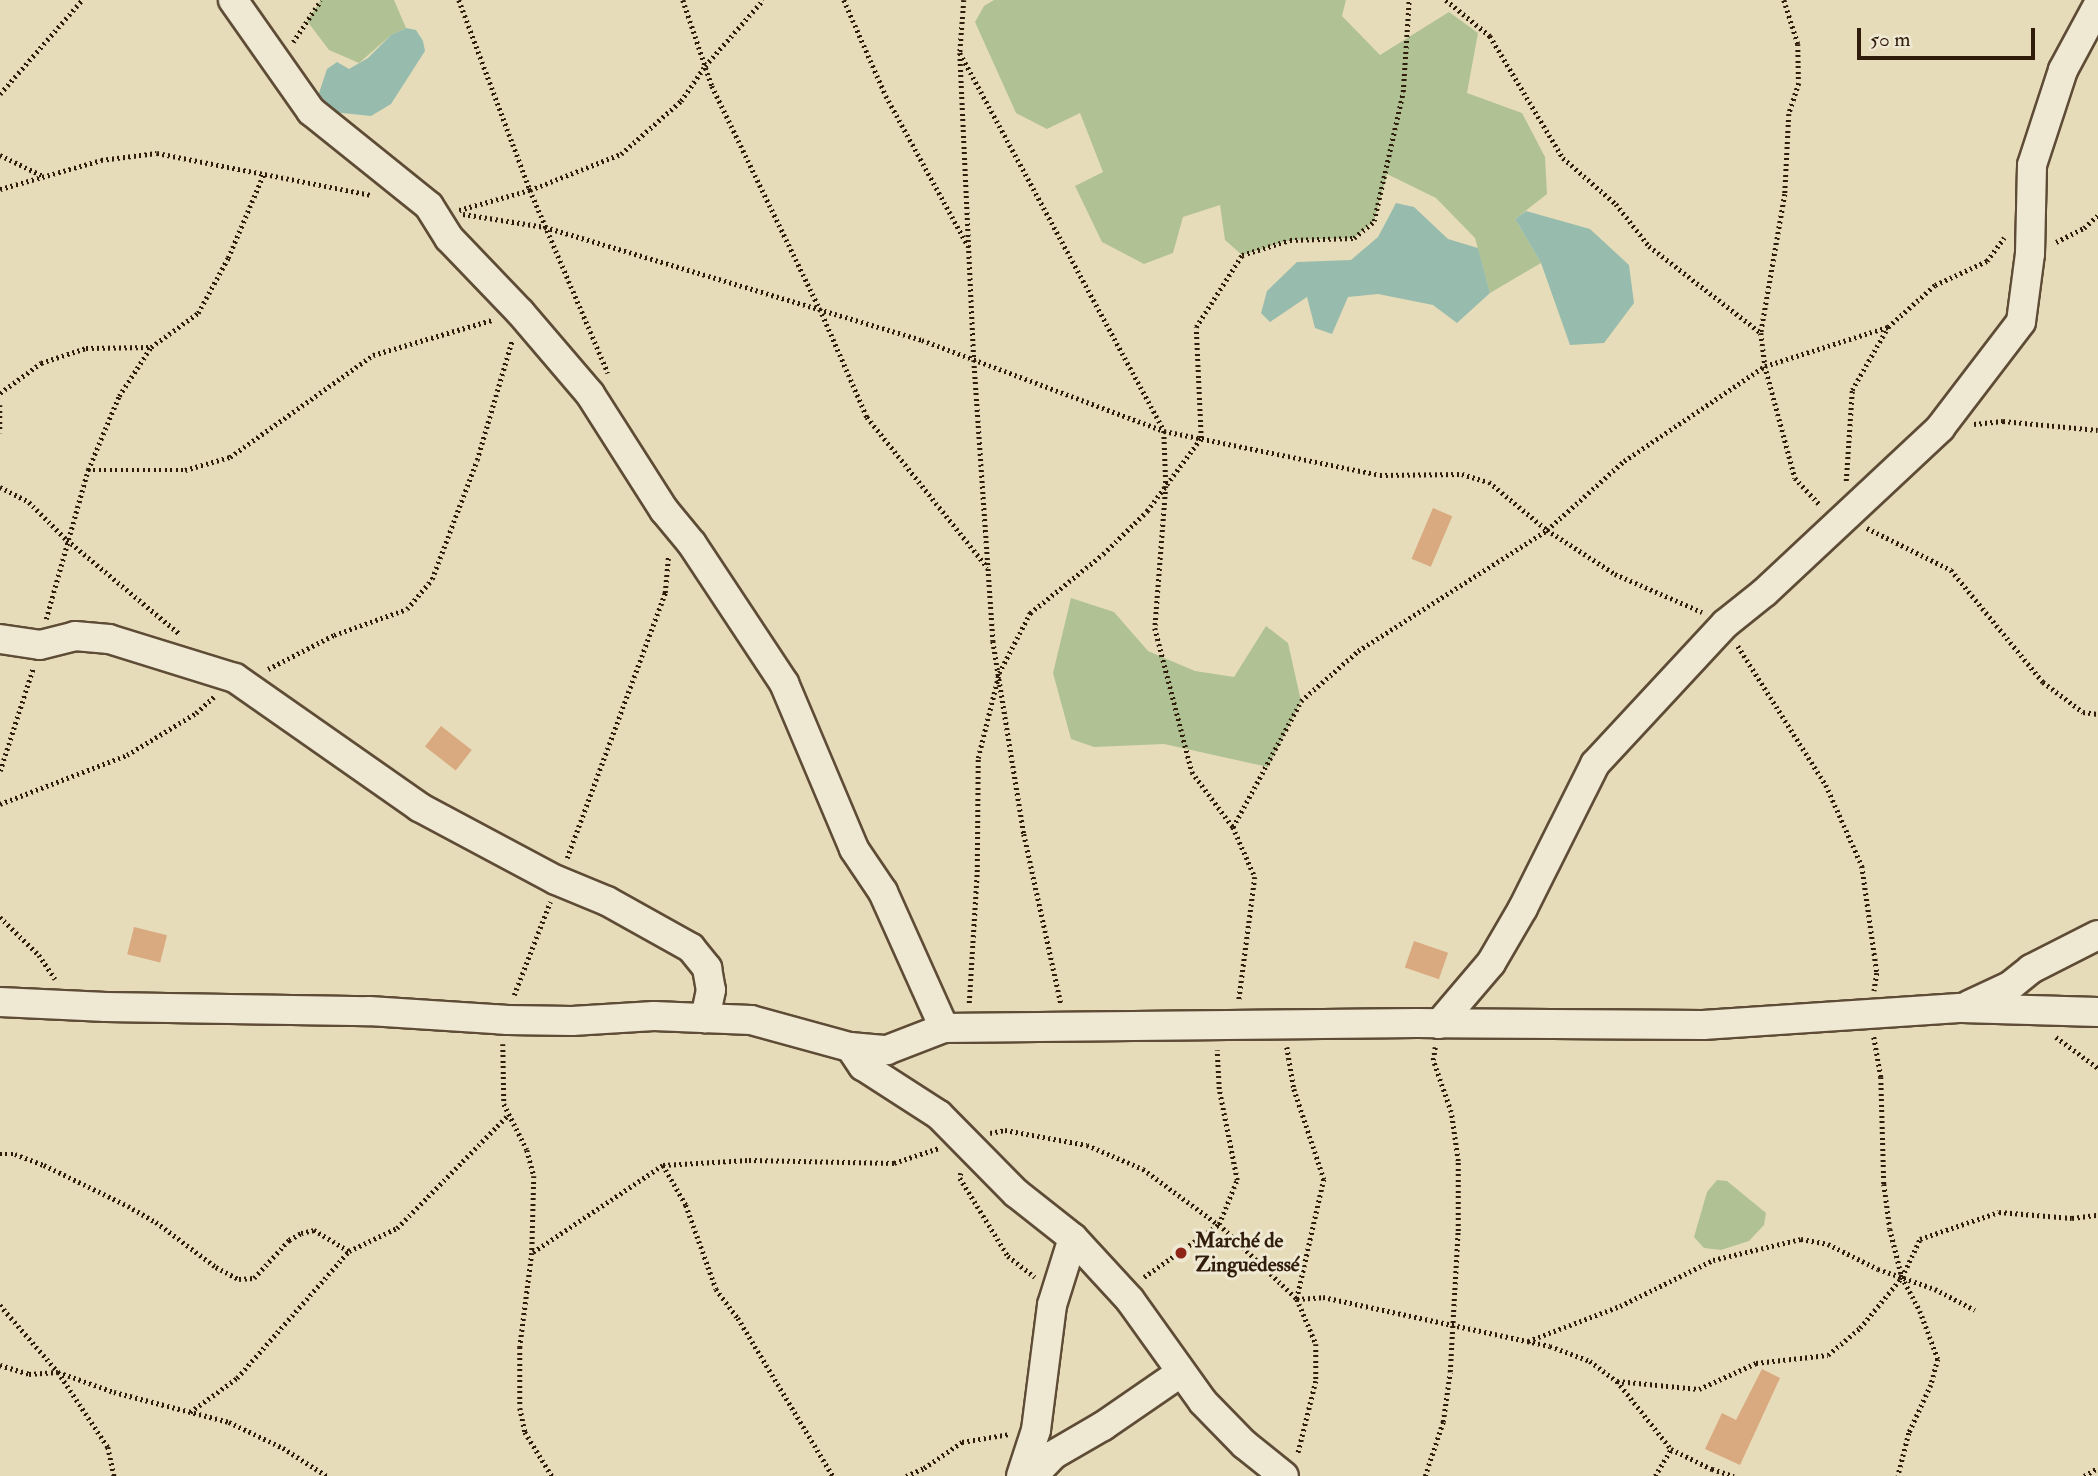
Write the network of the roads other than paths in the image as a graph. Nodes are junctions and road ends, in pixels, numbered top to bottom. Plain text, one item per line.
1 (233, 0) edge
2 (2098, 5) edge
3 (0, 639) edge
4 (2093, 940) edge
5 (0, 1002) edge
6 (1962, 1008) junction
7 (2098, 1012) edge
8 (705, 1018) junction
9 (1439, 1024) junction
10 (956, 1028) junction
11 (850, 1047) junction
12 (1073, 1238) junction
13 (1180, 1373) junction
14 (1290, 1469) edge
15 (1021, 1476) edge
16 (1033, 1476) edge

1 - 10 street
2 - 9 street
3 - 8 street
4 - 6 street
5 - 8 street
6 - 7 street
6 - 9 street
8 - 11 street
9 - 10 street
10 - 11 street
11 - 12 street
12 - 13 street
12 - 15 street
13 - 14 street
13 - 16 street

